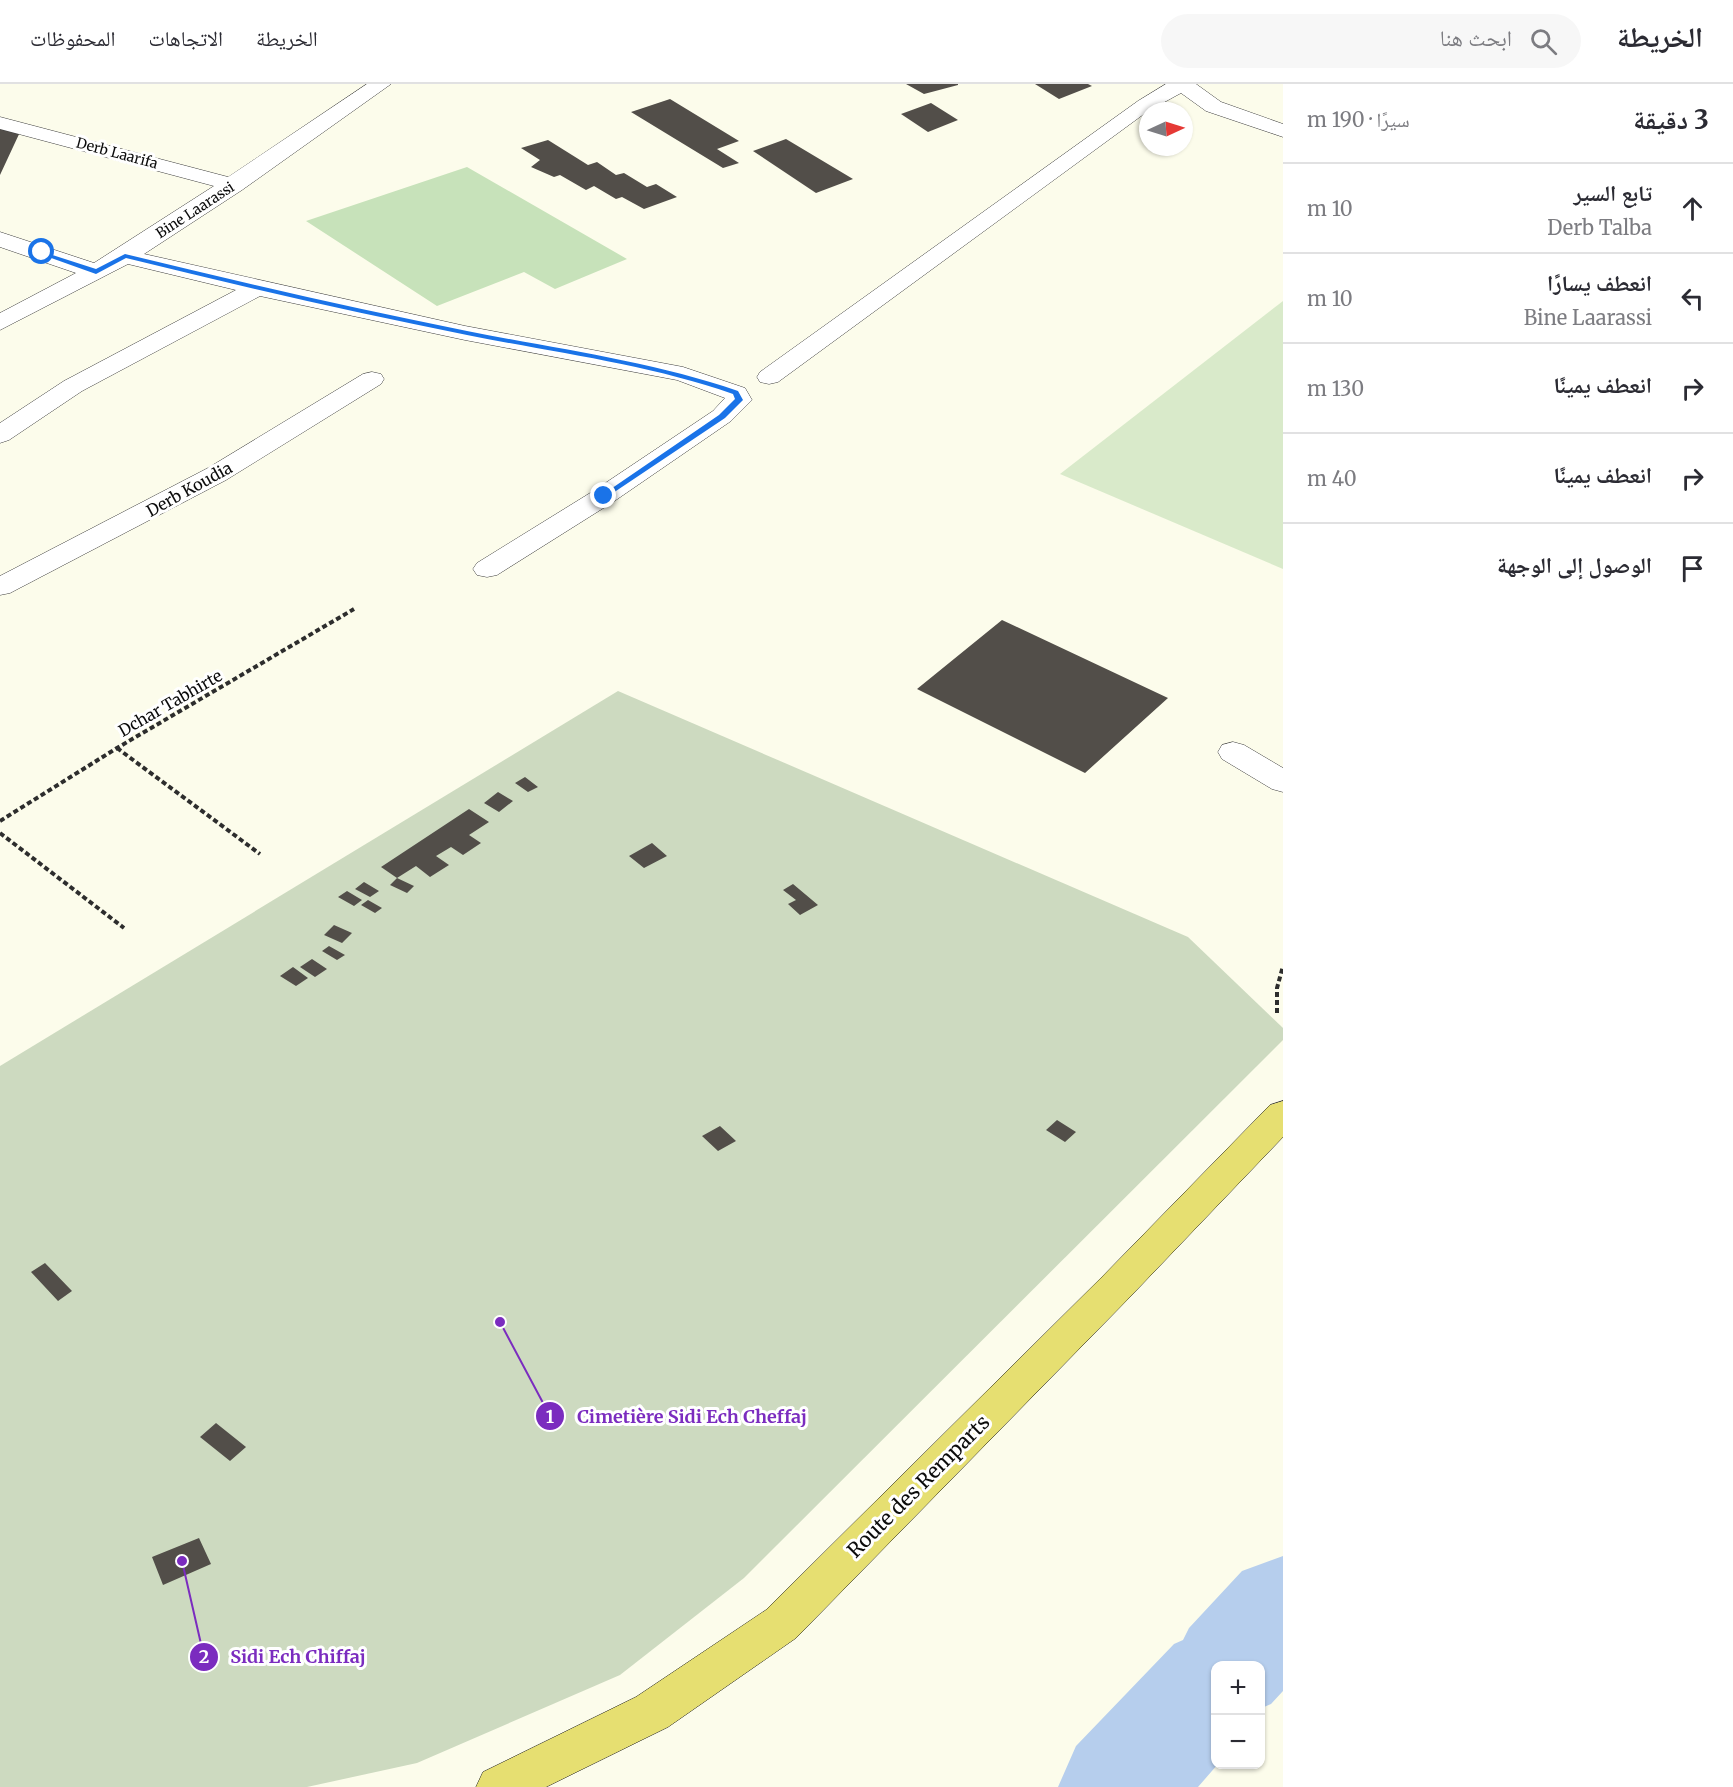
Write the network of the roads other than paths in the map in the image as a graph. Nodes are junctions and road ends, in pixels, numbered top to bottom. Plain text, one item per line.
1 (381, 84) edge
2 (1181, 84) edge
3 (1186, 84) edge
4 (0, 123) edge
5 (1283, 131) edge
6 (234, 185) junction
7 (0, 239) edge
8 (125, 256) junction
9 (96, 272) junction
10 (257, 288) junction
11 (0, 322) edge
12 (769, 377) dead end
13 (372, 379) dead end
14 (0, 435) edge
15 (487, 569) dead end
16 (0, 587) edge
17 (1233, 752) dead end
18 (1283, 782) edge
19 (1283, 1114) edge
20 (499, 1787) edge

1 - 6 street, Bine Laarassi
2 - 12 street
3 - 5 street
4 - 6 street, Derb Laarifa
6 - 8 street, Bine Laarassi
7 - 9 street
8 - 9 street, Bine Laarassi
8 - 10 street
9 - 11 street, Bine Laarassi
10 - 14 street
10 - 15 street
13 - 16 street, Derb Koudia
17 - 18 street
19 - 20 main road, Route des Remparts

